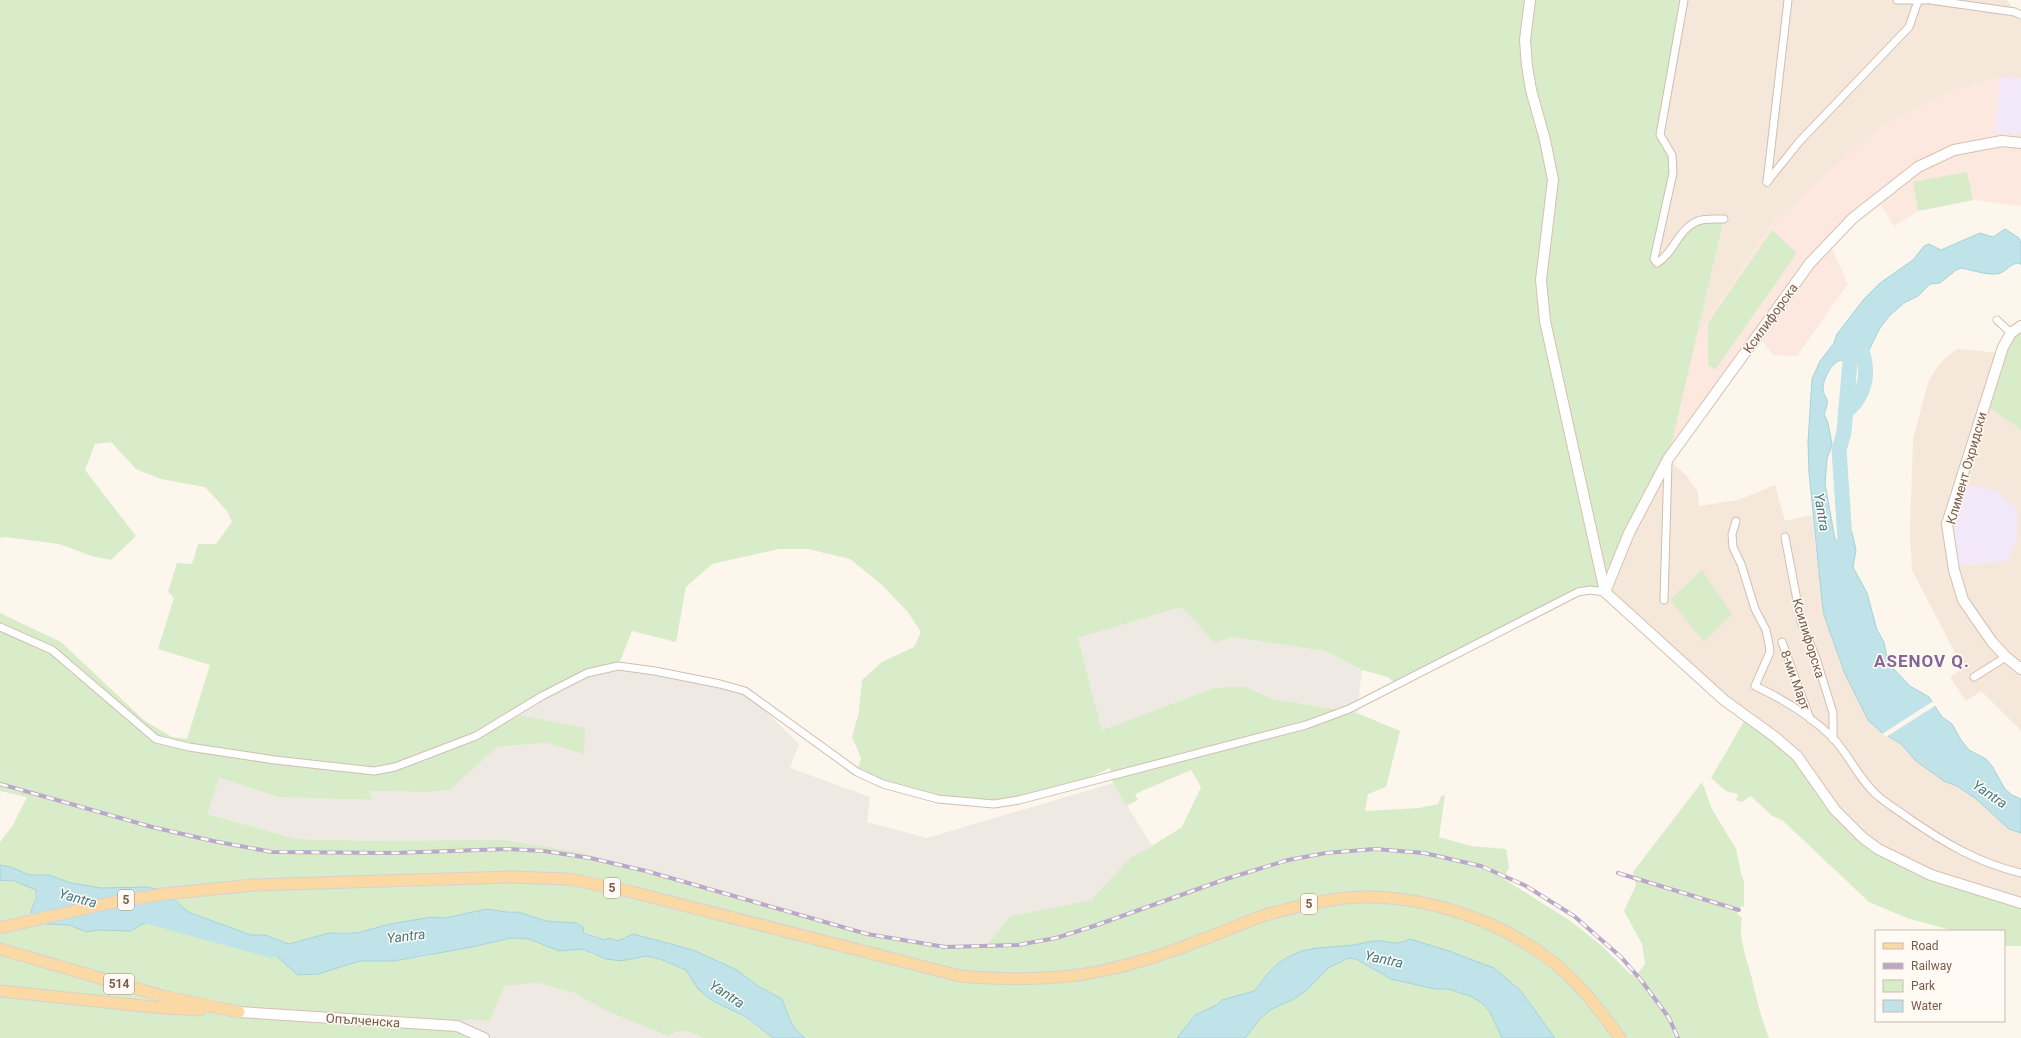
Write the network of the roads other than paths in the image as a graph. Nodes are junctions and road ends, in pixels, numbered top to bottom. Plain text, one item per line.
1 (1530, 0) edge
2 (1684, 0) edge
3 (1788, 0) edge
4 (1897, 0) edge
5 (1926, 0) edge
6 (1930, 0) edge
7 (1918, 1) edge
8 (2021, 15) edge
9 (2021, 143) edge
10 (1724, 218) dead end
11 (1997, 320) dead end
12 (2021, 326) edge
13 (2012, 333) junction
14 (1668, 459) junction
15 (1736, 521) dead end
16 (1785, 537) dead end
17 (1604, 592) junction
18 (1664, 600) dead end
19 (0, 627) edge
20 (1782, 642) dead end
21 (2006, 657) junction
22 (2021, 669) edge
23 (1974, 678) dead end
24 (1810, 719) junction
25 (1834, 739) junction
26 (2021, 873) edge
27 (2021, 903) edge
28 (0, 928) edge
29 (0, 949) edge
30 (0, 991) edge
31 (239, 1012) junction
32 (484, 1038) edge
33 (1620, 1038) edge

1 - 17 street
2 - 10 street
3 - 7 street
4 - 7 street
5 - 7 street
6 - 8 street
9 - 14 street, Ксилифорска
11 - 13 street
12 - 13 street, Климент Охридски
13 - 21 street, Климент Охридски
14 - 17 street, Ксилифорска
14 - 18 street
15 - 24 street
16 - 25 street, Ксилифорска
17 - 19 street
17 - 27 street
20 - 24 street, 8-ми Март
21 - 22 street, Климент Охридски
21 - 23 street
24 - 25 street
25 - 26 street
28 - 33 main road, 5
29 - 31 main road, 514
30 - 31 main road, 514
31 - 32 street, Опълченска / 514

